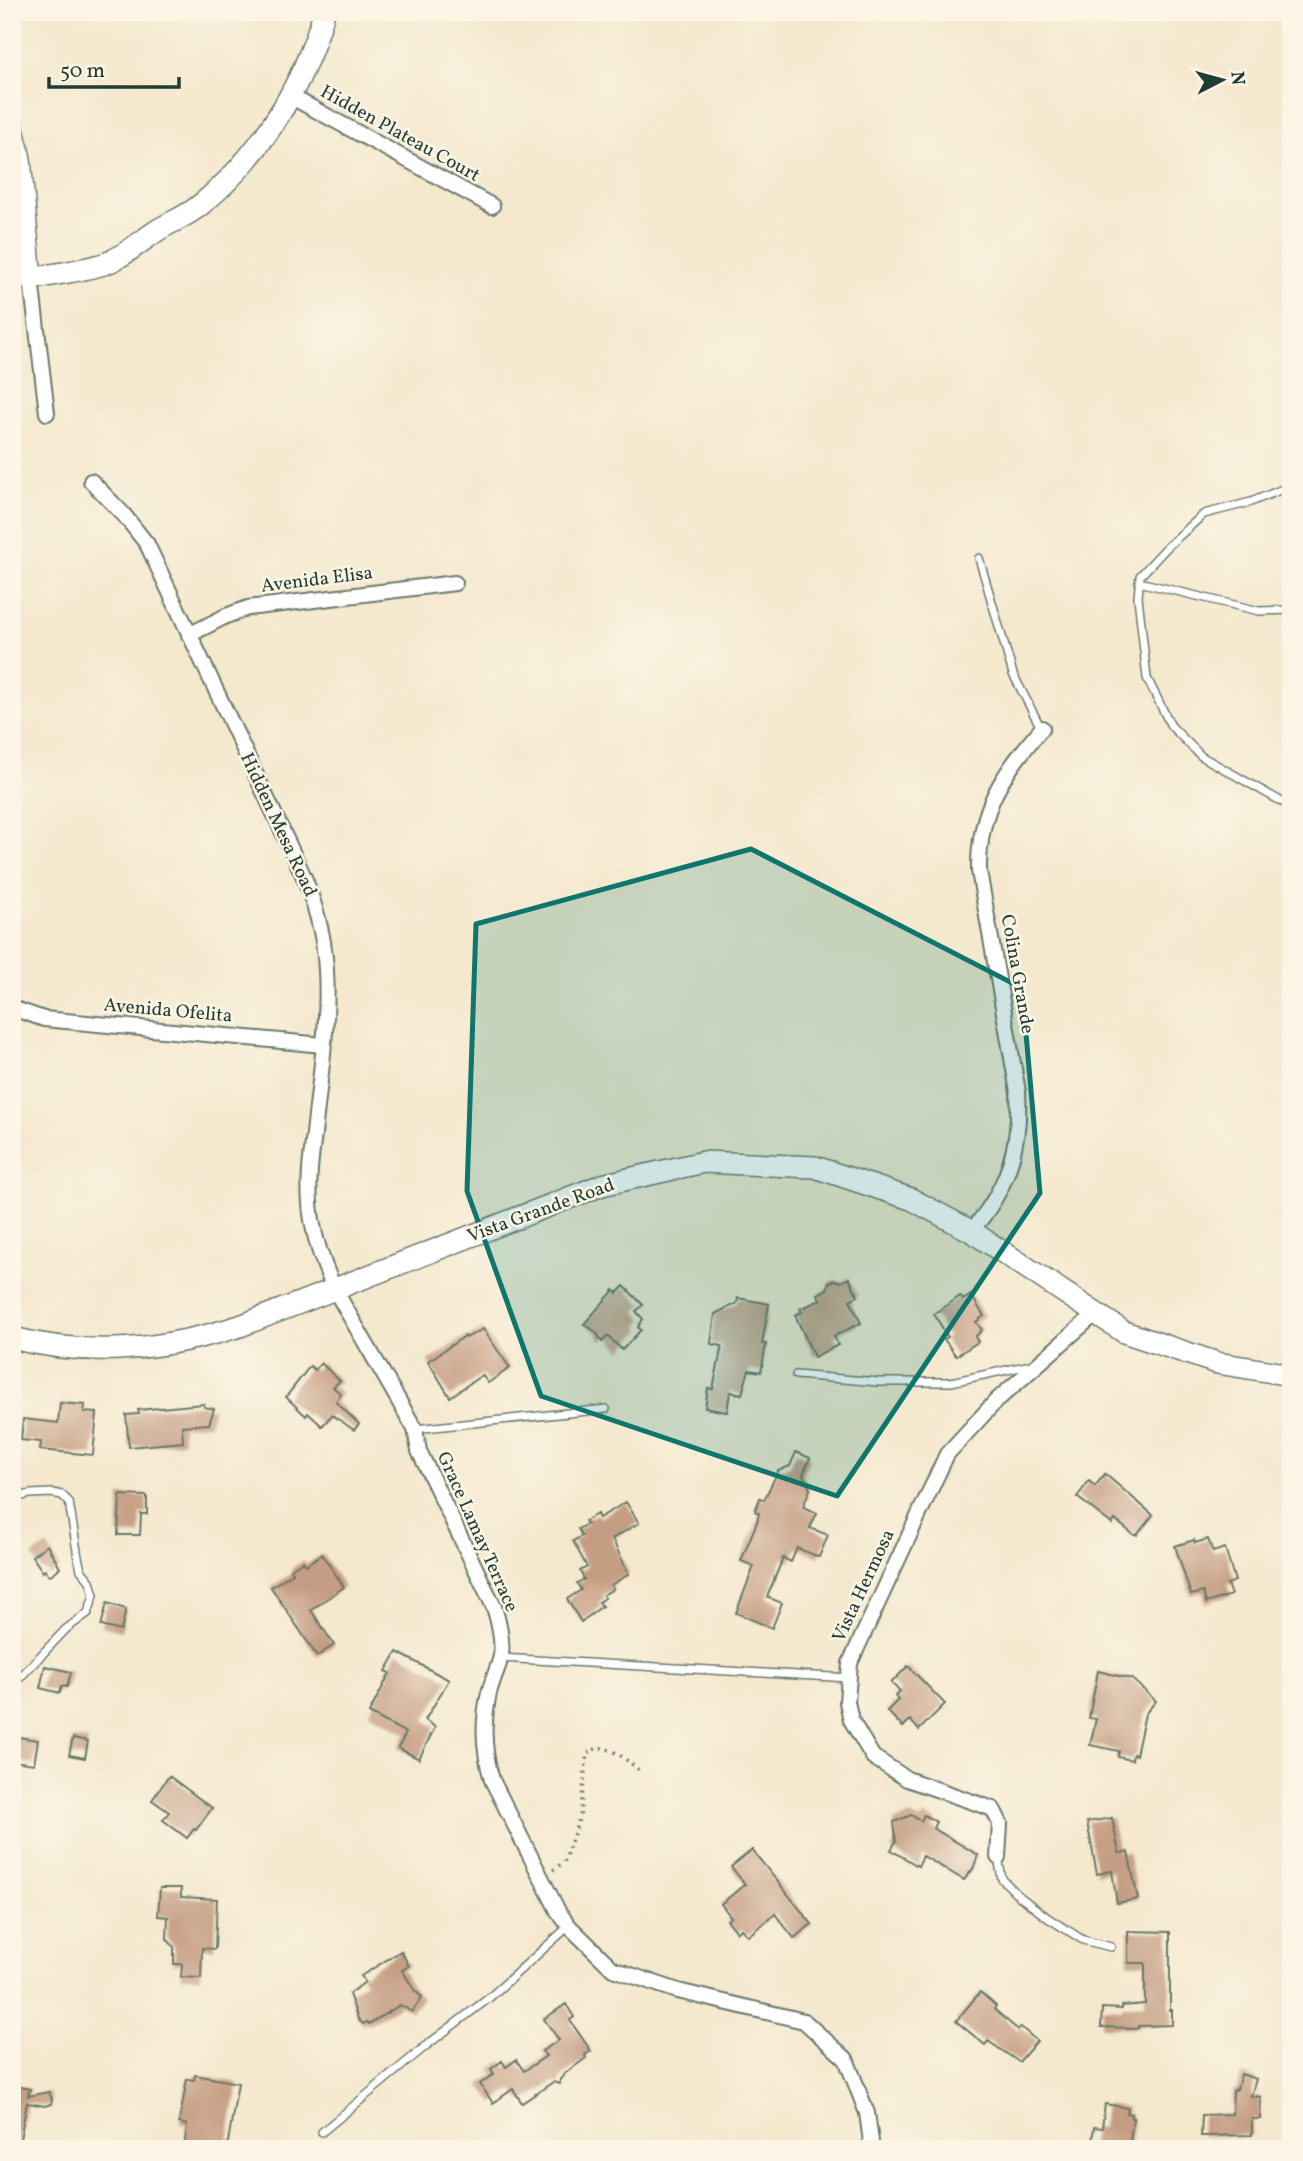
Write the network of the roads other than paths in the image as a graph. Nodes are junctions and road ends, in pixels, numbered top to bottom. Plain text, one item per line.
1 (324, 12) edge
2 (289, 96) junction
3 (12, 125) edge
4 (492, 206) dead end
5 (22, 280) edge
6 (47, 413) dead end
7 (91, 481) dead end
8 (1285, 488) dead end
9 (979, 558) dead end
10 (1140, 579) junction
11 (455, 583) dead end
12 (1291, 610) edge
13 (189, 635) junction
14 (1042, 729) joint
15 (1291, 807) edge
16 (12, 1008) edge
17 (323, 1045) junction
18 (971, 1231) junction
19 (335, 1290) junction
20 (1095, 1314) junction
21 (12, 1338) edge
22 (1039, 1363) junction
23 (796, 1375) dead end
24 (1291, 1375) edge
25 (606, 1409) dead end
26 (415, 1429) junction
27 (12, 1499) edge
28 (500, 1658) junction
29 (849, 1678) junction
30 (12, 1686) edge
31 (998, 1857) joint
32 (12, 1887) edge
33 (18, 1900) dead end
34 (569, 1926) junction
35 (1111, 1947) dead end
36 (322, 2132) dead end
37 (872, 2149) edge

1 - 2 street
2 - 4 street, Hidden Plateau Court
2 - 5 street
3 - 5 street
5 - 6 street
7 - 13 street, Hidden Mesa Road
8 - 10 lane
9 - 14 lane
10 - 12 lane
10 - 15 lane
11 - 13 street, Avenida Elisa
13 - 17 street, Hidden Mesa Road
14 - 18 street, Colina Grande
16 - 17 street, Avenida Ofelita
17 - 19 street, Hidden Mesa Road
18 - 19 street, Vista Grande Road
18 - 20 street, Vista Grande Road
19 - 21 street, Vista Grande Road
19 - 26 street, Grace Lamay Terrace
20 - 22 street, Vista Hermosa
20 - 24 street, Vista Grande Road
22 - 23 lane
22 - 29 street, Vista Hermosa
25 - 26 lane
26 - 28 street, Grace Lamay Terrace
27 - 30 lane
28 - 29 lane
28 - 34 street, Grace Lamay Terrace
29 - 31 street, Vista Hermosa
31 - 35 lane
32 - 33 lane
34 - 36 lane
34 - 37 street, Grace Lamay Terrace

